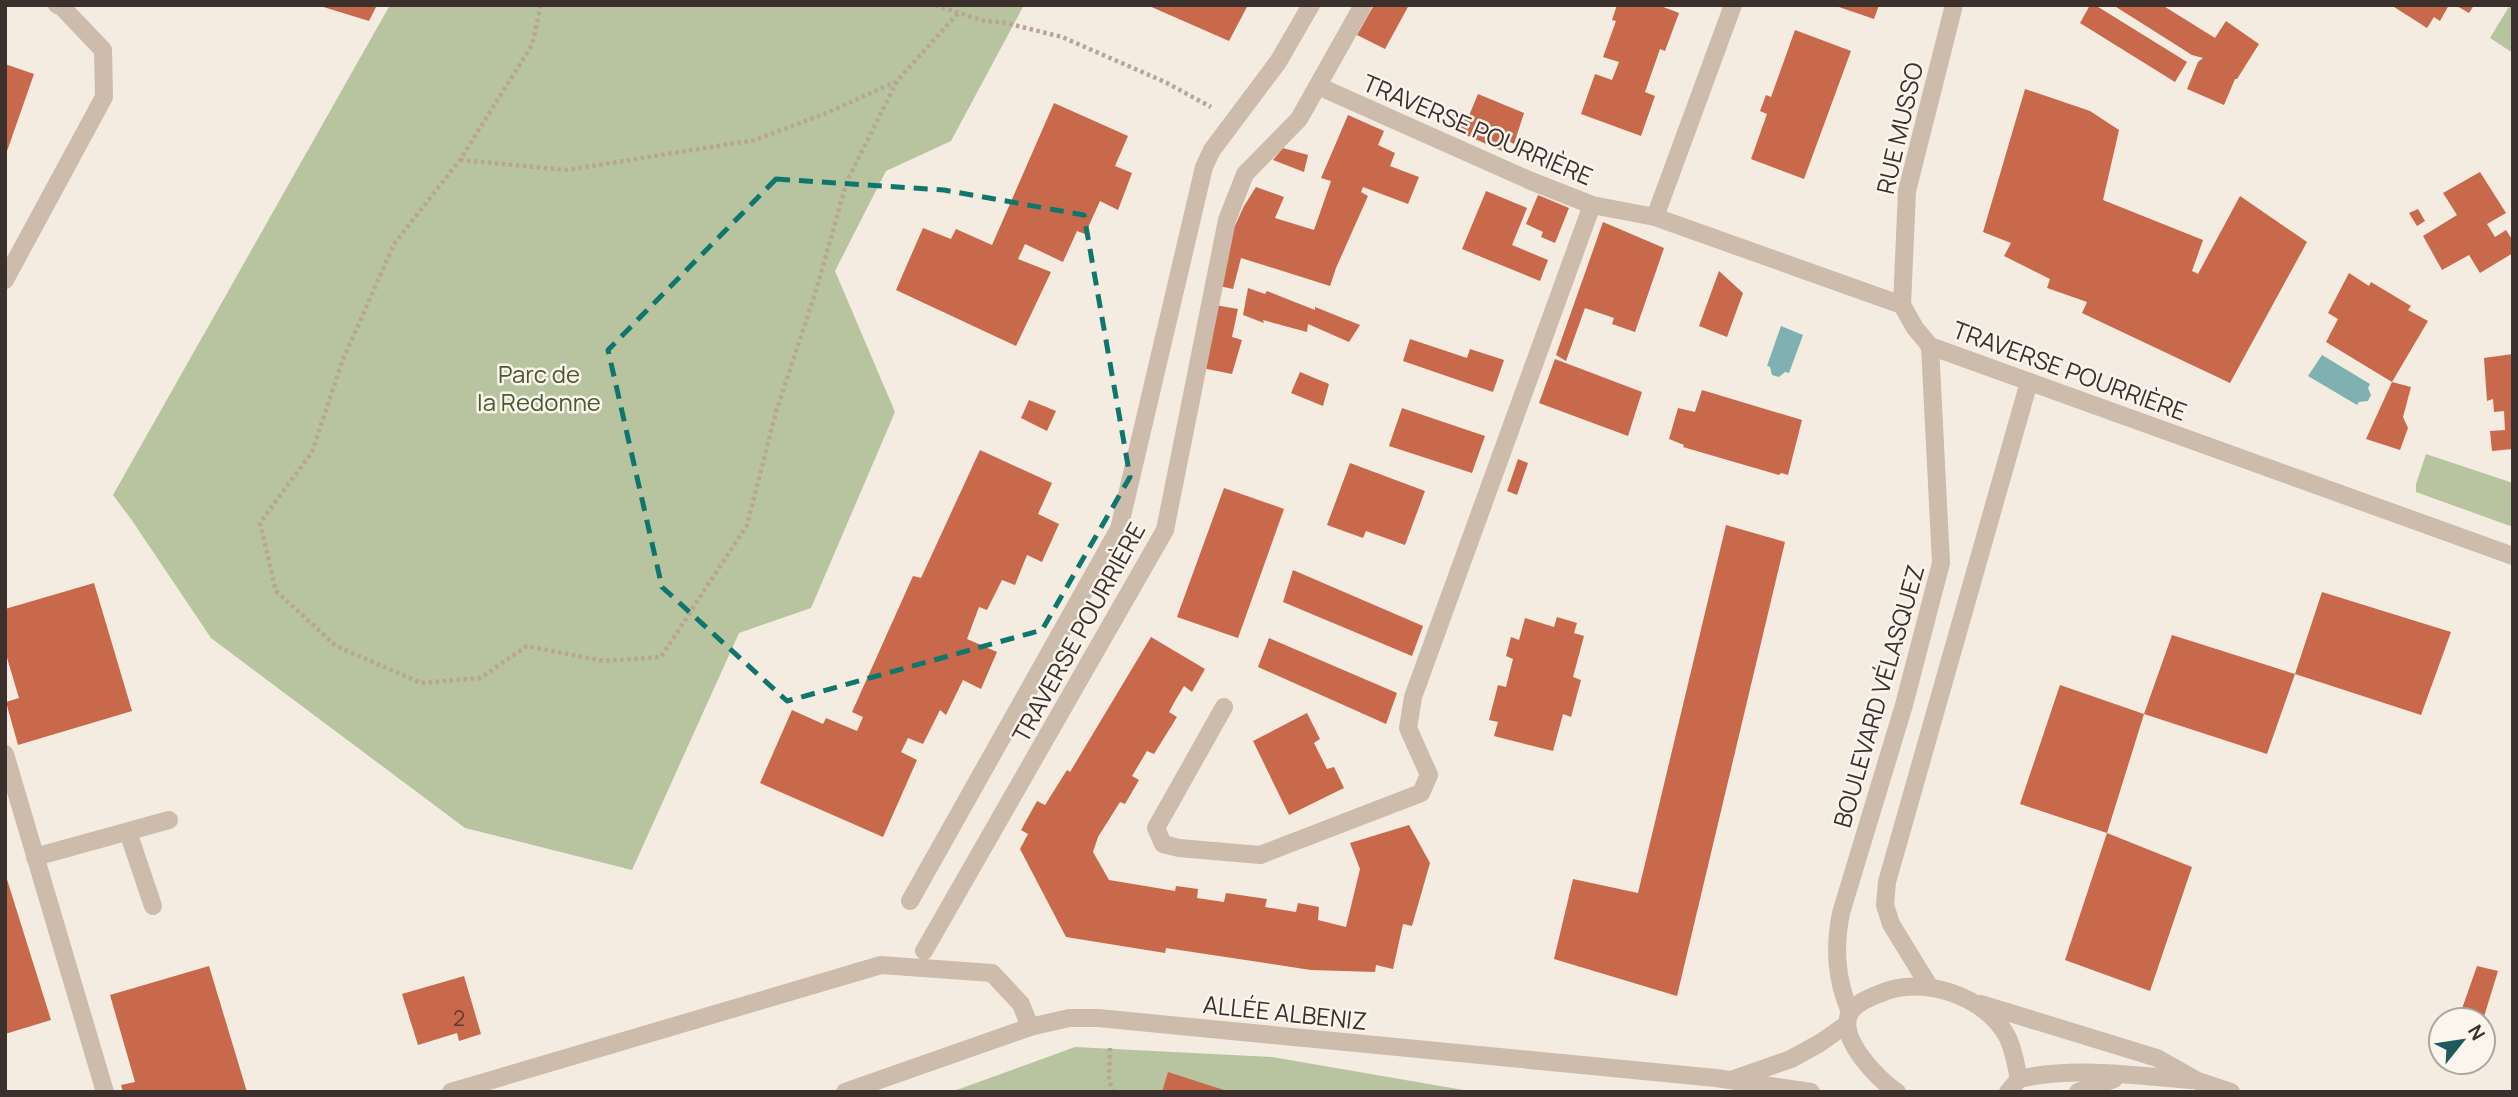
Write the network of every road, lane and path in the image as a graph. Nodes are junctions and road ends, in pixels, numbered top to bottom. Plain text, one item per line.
1 (57, 5) edge
2 (541, 5) edge
3 (935, 5) edge
4 (1311, 5) edge
5 (1363, 5) edge
6 (1733, 5) edge
7 (1954, 5) edge
8 (958, 13) junction
9 (897, 81) junction
10 (1318, 86) junction
11 (1239, 113) junction
12 (460, 160) junction
13 (1592, 205) junction
14 (1655, 218) junction
15 (5, 280) edge
16 (1902, 305) junction
17 (1930, 346) junction
18 (2029, 382) junction
19 (2513, 556) edge
20 (1224, 707) dead end
21 (5, 754) edge
22 (169, 820) dead end
23 (128, 832) junction
24 (35, 857) junction
25 (910, 901) dead end
26 (153, 906) dead end
27 (924, 951) dead end
28 (1929, 986) junction
29 (1975, 1002) junction
30 (1848, 1018) junction
31 (1114, 1019) junction
32 (1030, 1027) junction
33 (2123, 1076) junction
34 (1731, 1080) junction
35 (2198, 1081) junction
36 (2012, 1088) edge
37 (105, 1092) edge
38 (451, 1092) edge
39 (845, 1092) edge
40 (1113, 1092) edge
41 (1811, 1092) edge
42 (1897, 1092) edge
43 (2078, 1092) edge
44 (2231, 1092) edge

1 - 15 street
2 - 12 path
3 - 8 path
4 - 11 street
5 - 10 street
6 - 14 street
7 - 16 street, RUE MUSSO
8 - 9 path
8 - 11 path
9 - 12 path
9 - 12 path
10 - 13 street, TRAVERSE POURRIÈRE
10 - 27 street, TRAVERSE POURRIÈRE
11 - 25 street
13 - 14 street, TRAVERSE POURRIÈRE
13 - 20 street
14 - 16 street, TRAVERSE POURRIÈRE
16 - 17 street, TRAVERSE POURRIÈRE
17 - 18 street, TRAVERSE POURRIÈRE
17 - 30 street, BOULEVARD VÉLASQUEZ
18 - 19 street, TRAVERSE POURRIÈRE
18 - 28 street
21 - 24 street
22 - 23 street
23 - 24 street
23 - 26 street
24 - 37 street
28 - 29 street
28 - 30 street, ALLÉE ALBENIZ
29 - 35 street
29 - 36 street
30 - 34 street, ALLÉE ALBENIZ
30 - 42 street, BOULEVARD VÉLASQUEZ
31 - 32 street, ALLÉE ALBENIZ
31 - 34 street, ALLÉE ALBENIZ
31 - 40 path
32 - 38 street
32 - 39 street, ALLÉE ALBENIZ
33 - 35 street
33 - 36 street
33 - 43 street
34 - 41 street, ALLÉE ALBENIZ
35 - 44 street

